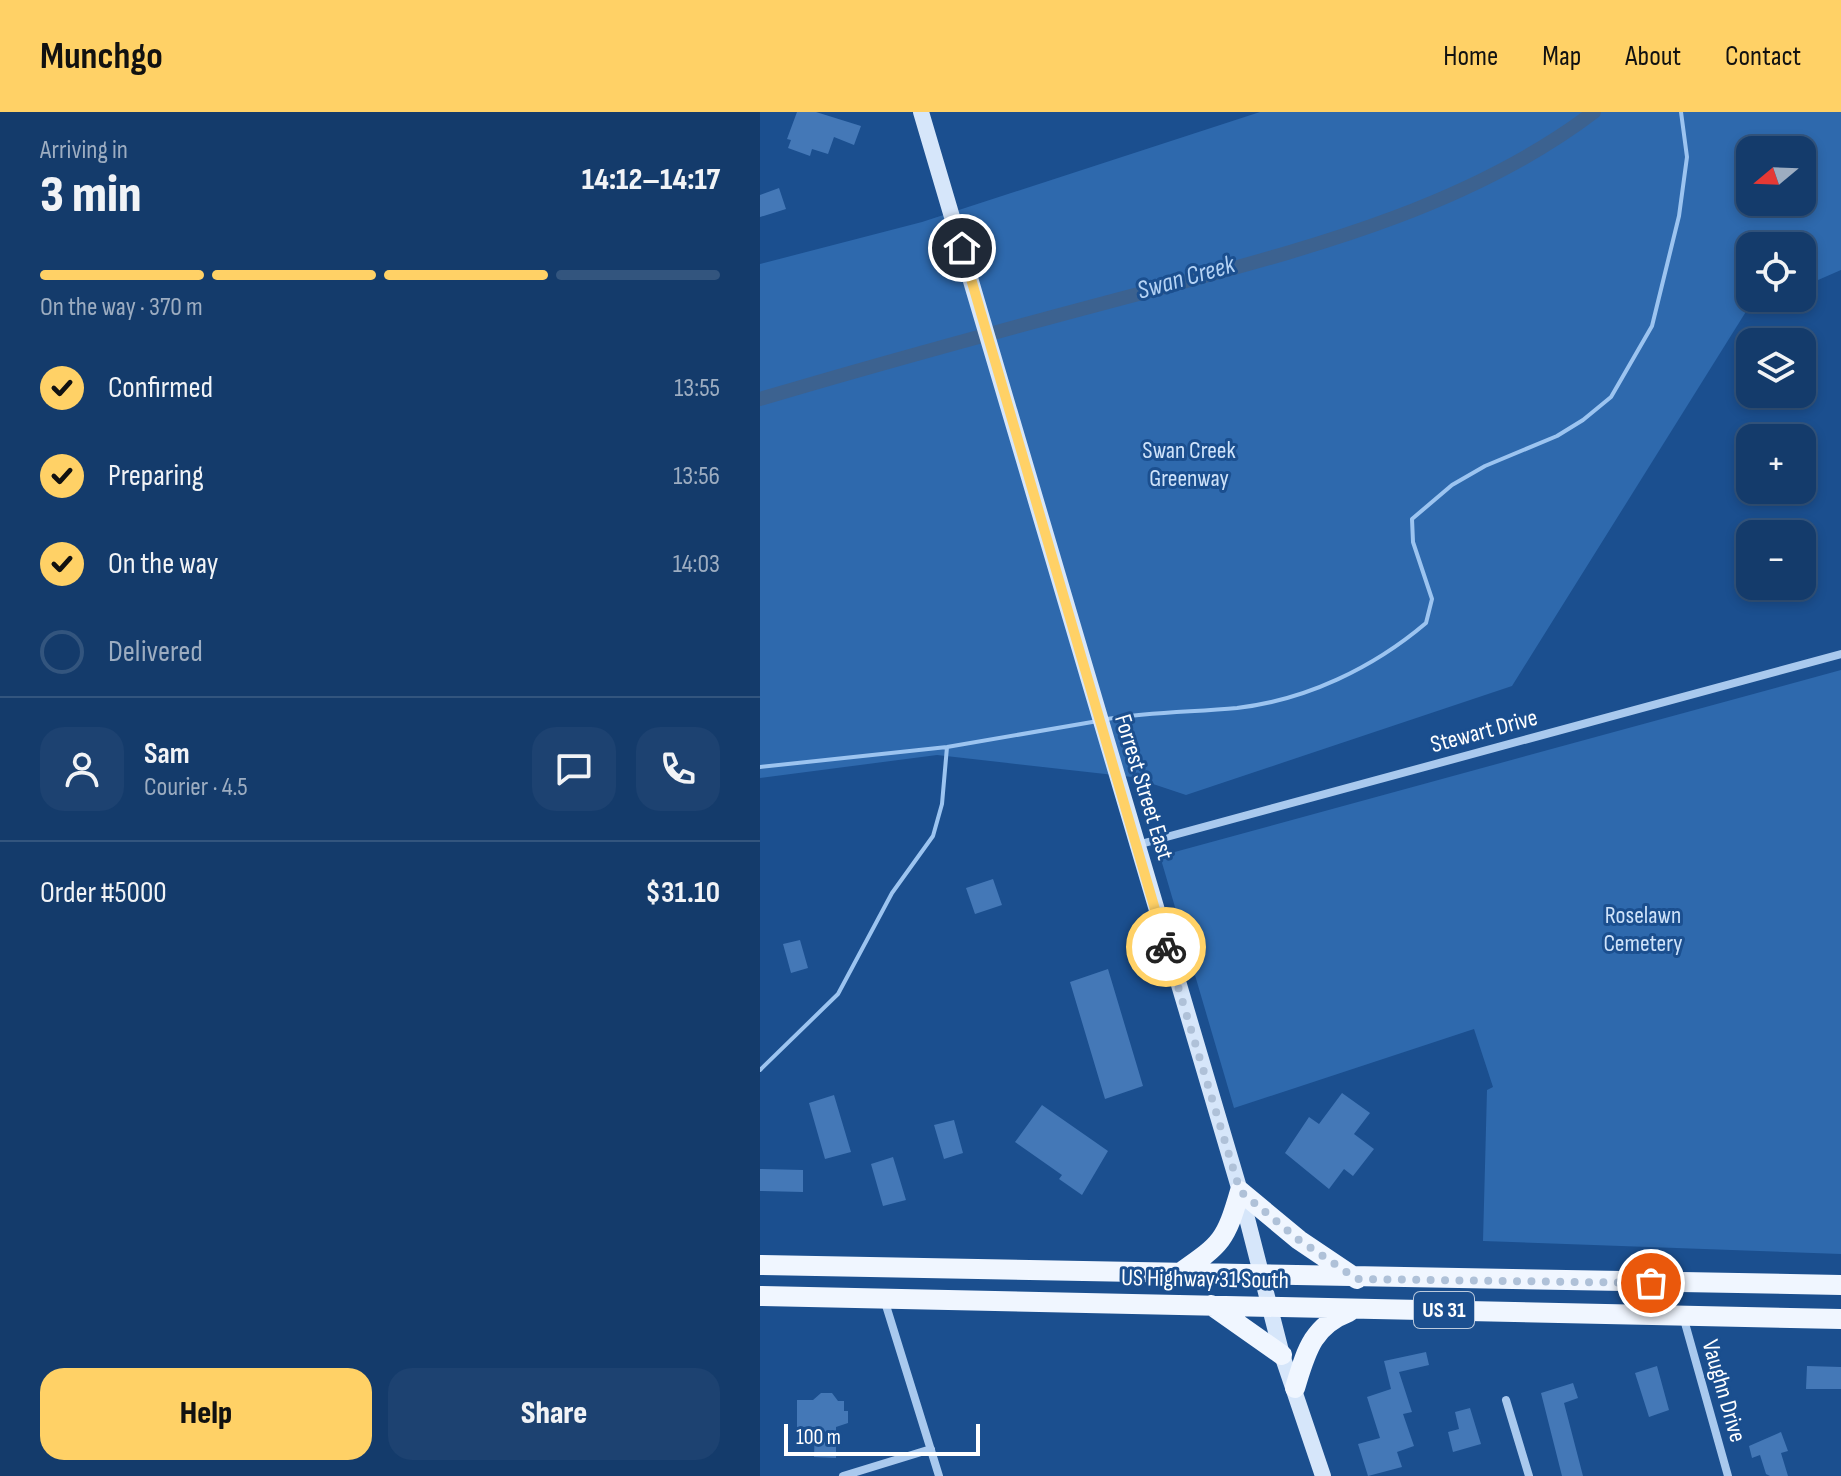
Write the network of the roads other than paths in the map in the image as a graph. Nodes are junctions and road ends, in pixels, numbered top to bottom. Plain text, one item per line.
1 (921, 112) edge
2 (1841, 654) edge
3 (1137, 845) junction
4 (1240, 1191) junction
5 (760, 1265) edge
6 (1177, 1275) junction
7 (1265, 1277) junction
8 (1357, 1279) junction
9 (1841, 1285) edge
10 (760, 1296) edge
11 (883, 1298) junction
12 (1211, 1305) junction
13 (1271, 1306) junction
14 (1357, 1309) junction
15 (1683, 1316) junction
16 (1841, 1319) edge
17 (1282, 1355) junction
18 (1295, 1388) junction
19 (1506, 1400) dead end
20 (931, 1449) junction
21 (843, 1476) edge
22 (939, 1476) edge
23 (1323, 1476) edge
24 (1529, 1476) edge
25 (1728, 1476) edge

1 - 3 street, Forrest Street East
2 - 3 street, Stewart Drive
3 - 4 street, Forrest Street East
4 - 6 main road
4 - 7 street, Forrest Street East
4 - 8 main road
5 - 6 main road, US Highway 31 South / US 31
6 - 7 main road, US Highway 31 South / US 31
7 - 8 main road, US Highway 31 South / US 31
7 - 13 street, Forrest Street East
8 - 9 main road, US Highway 31 South / US 31
10 - 11 main road, US Highway 31 South / US 31
11 - 12 main road, US Highway 31 South / US 31
11 - 20 street
12 - 13 main road, US Highway 31 South / US 31
12 - 17 main road
13 - 14 main road, US Highway 31 South / US 31
13 - 17 street, Forrest Street East
14 - 15 main road, US Highway 31 South / US 31
14 - 18 main road
15 - 16 main road, US Highway 31 South / US 31
15 - 25 street, Vaughn Drive
17 - 18 street, Forrest Street East
18 - 23 street, Forrest Street East
19 - 24 street
20 - 21 street
20 - 22 street

